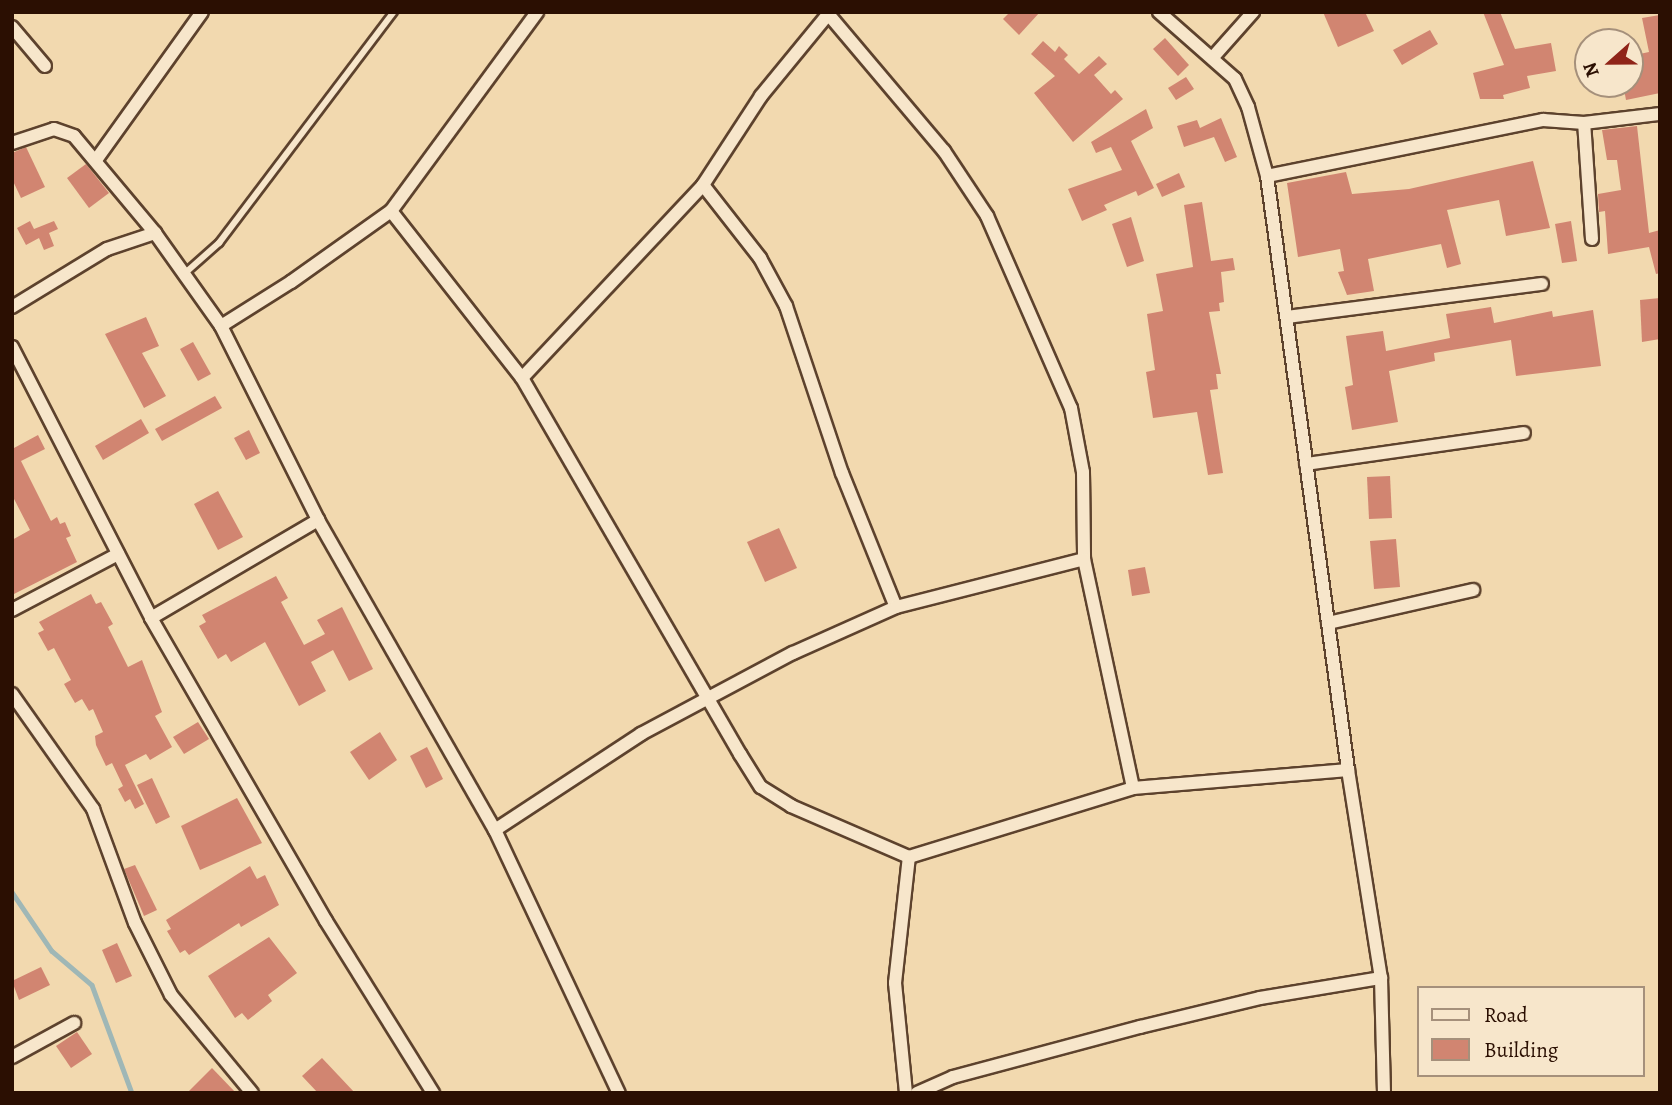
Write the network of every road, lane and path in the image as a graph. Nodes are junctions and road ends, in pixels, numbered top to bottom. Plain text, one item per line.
1 (202, 12) edge
2 (394, 12) edge
3 (537, 12) edge
4 (1159, 12) edge
5 (1253, 12) edge
6 (829, 14) edge
7 (12, 27) edge
8 (1214, 57) junction
9 (45, 66) dead end
10 (1660, 114) edge
11 (1584, 123) junction
12 (12, 143) edge
13 (96, 160) junction
14 (1266, 176) junction
15 (703, 185) junction
16 (391, 211) junction
17 (155, 233) junction
18 (1592, 239) dead end
19 (184, 274) junction
20 (1542, 284) dead end
21 (12, 306) edge
22 (1287, 317) junction
23 (221, 326) junction
24 (12, 347) edge
25 (522, 378) junction
26 (1524, 433) dead end
27 (1306, 464) junction
28 (318, 520) junction
29 (118, 554) junction
30 (1084, 559) junction
31 (1473, 590) dead end
32 (896, 607) junction
33 (12, 610) edge
34 (151, 618) junction
35 (1328, 623) junction
36 (12, 694) edge
37 (708, 695) junction
38 (1348, 770) junction
39 (1133, 788) junction
40 (495, 830) junction
41 (909, 857) junction
42 (1381, 978) junction
43 (74, 1023) dead end
44 (12, 1057) edge
45 (252, 1093) edge
46 (433, 1093) edge
47 (619, 1093) edge
48 (906, 1093) edge
49 (917, 1093) edge
50 (1384, 1093) edge

1 - 13 street
2 - 19 lane
3 - 16 street
4 - 8 street
5 - 8 street
6 - 15 street
6 - 30 street
7 - 9 street
8 - 14 street
10 - 11 street
11 - 14 street
11 - 18 street
12 - 13 street
13 - 17 street
14 - 22 street
15 - 25 street
15 - 32 street
16 - 23 street
16 - 25 street
17 - 19 street
17 - 21 street
19 - 23 street
20 - 22 street
22 - 27 street
23 - 28 street
24 - 29 street
25 - 37 street
26 - 27 street
27 - 35 street
28 - 34 street
28 - 40 street
29 - 33 street
29 - 34 street
30 - 32 street
30 - 39 street
31 - 35 street
32 - 37 street
34 - 46 street
35 - 38 street
36 - 45 street
37 - 40 street
37 - 41 street
38 - 39 street
38 - 42 street
39 - 41 street
40 - 47 street
41 - 48 street
42 - 49 street
42 - 50 street
43 - 44 street

